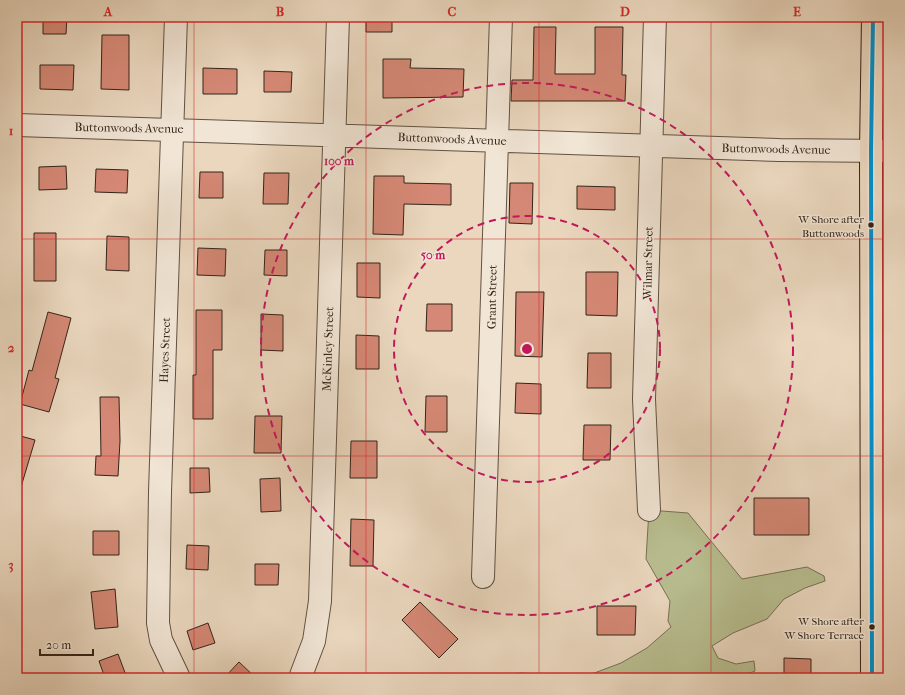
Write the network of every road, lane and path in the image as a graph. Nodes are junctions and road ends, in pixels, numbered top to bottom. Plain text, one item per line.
1 (176, 17) edge
2 (338, 17) edge
3 (501, 17) edge
4 (655, 17) edge
5 (873, 17) edge
6 (17, 125) edge
7 (174, 128) junction
8 (335, 135) junction
9 (497, 140) junction
10 (650, 145) junction
11 (880, 151) edge
12 (649, 510) dead end
13 (483, 577) dead end
14 (179, 678) edge
15 (300, 678) edge
16 (872, 678) edge

1 - 7 street, Hayes Street
2 - 8 street, McKinley Street
3 - 9 street, Grant Street
4 - 10 street, Wilmar Street
5 - 11 main road
6 - 7 street, Buttonwoods Avenue
7 - 8 street, Buttonwoods Avenue
7 - 14 street, Hayes Street
8 - 9 street, Buttonwoods Avenue
8 - 15 street, McKinley Street
9 - 10 street, Buttonwoods Avenue
9 - 13 street, Grant Street
10 - 11 street, Buttonwoods Avenue
10 - 12 street, Wilmar Street
11 - 16 main road

